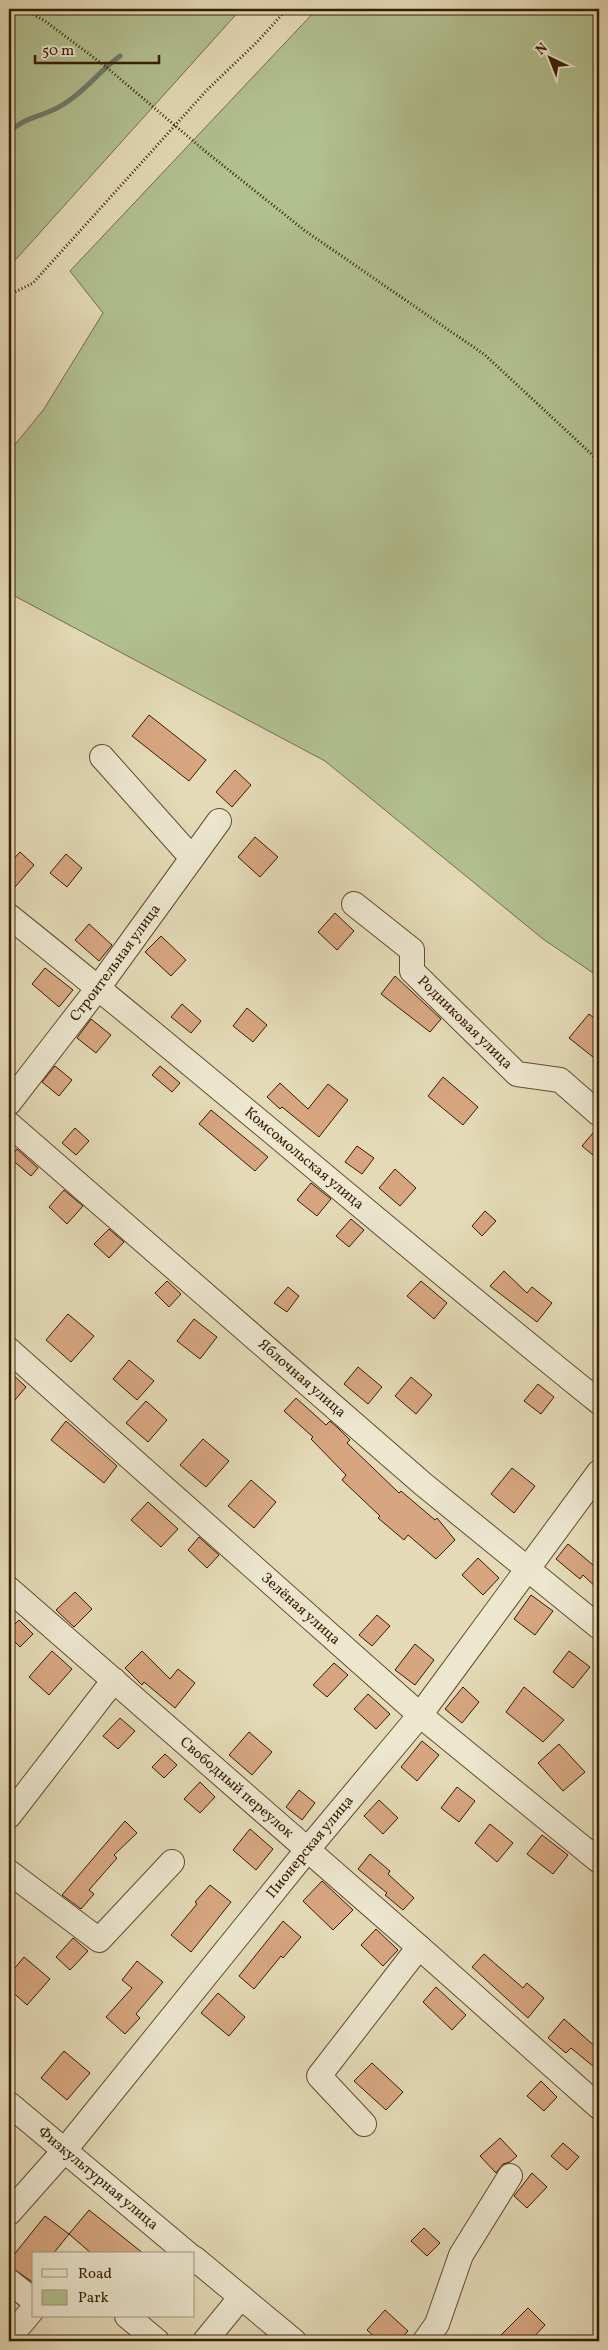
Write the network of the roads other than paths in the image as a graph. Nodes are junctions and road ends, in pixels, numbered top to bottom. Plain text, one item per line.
1 (102, 757) dead end
2 (219, 821) dead end
3 (192, 858) junction
4 (354, 904) dead end
5 (9, 916) edge
6 (98, 988) junction
7 (9, 1103) edge
8 (599, 1114) edge
9 (9, 1124) edge
10 (9, 1350) edge
11 (599, 1402) edge
12 (599, 1472) edge
13 (528, 1570) junction
14 (9, 1589) edge
15 (599, 1626) edge
16 (114, 1680) junction
17 (420, 1715) junction
18 (9, 1816) edge
19 (308, 1849) junction
20 (599, 1861) edge
21 (172, 1862) dead end
22 (9, 1872) edge
23 (419, 1947) junction
24 (9, 2104) edge
25 (599, 2107) edge
26 (364, 2124) dead end
27 (64, 2151) junction
28 (510, 2176) dead end
29 (9, 2213) edge
30 (186, 2252) edge
31 (195, 2259) edge
32 (9, 2281) edge
33 (240, 2297) junction
34 (32, 2299) edge
35 (32, 2310) edge
36 (129, 2318) edge
37 (9, 2338) edge
38 (157, 2341) edge
39 (205, 2341) edge
40 (294, 2341) edge
41 (426, 2341) edge

1 - 3 street
2 - 3 street, Строительная улица
3 - 6 street, Строительная улица
4 - 8 street, Родниковая улица
5 - 6 street, Комсомольская улица
6 - 7 street, Строительная улица
6 - 11 street, Комсомольская улица
9 - 13 street, Яблочная улица
10 - 17 street, Зелёная улица
12 - 13 street, Пионерская улица
13 - 15 street, Яблочная улица
13 - 17 street, Пионерская улица
14 - 16 street, Свободный переулок
16 - 18 street
16 - 19 street, Свободный переулок
17 - 19 street, Пионерская улица
17 - 20 street, Зелёная улица
19 - 23 street, Свободный переулок
19 - 27 street, Пионерская улица
21 - 22 street
23 - 25 street, Свободный переулок
23 - 26 street
24 - 27 street, Физкультурная улица
27 - 29 street, Пионерская улица
27 - 30 street, Физкультурная улица
28 - 41 street
31 - 33 street
32 - 34 street
33 - 39 street
33 - 40 street
35 - 37 street
36 - 38 street

